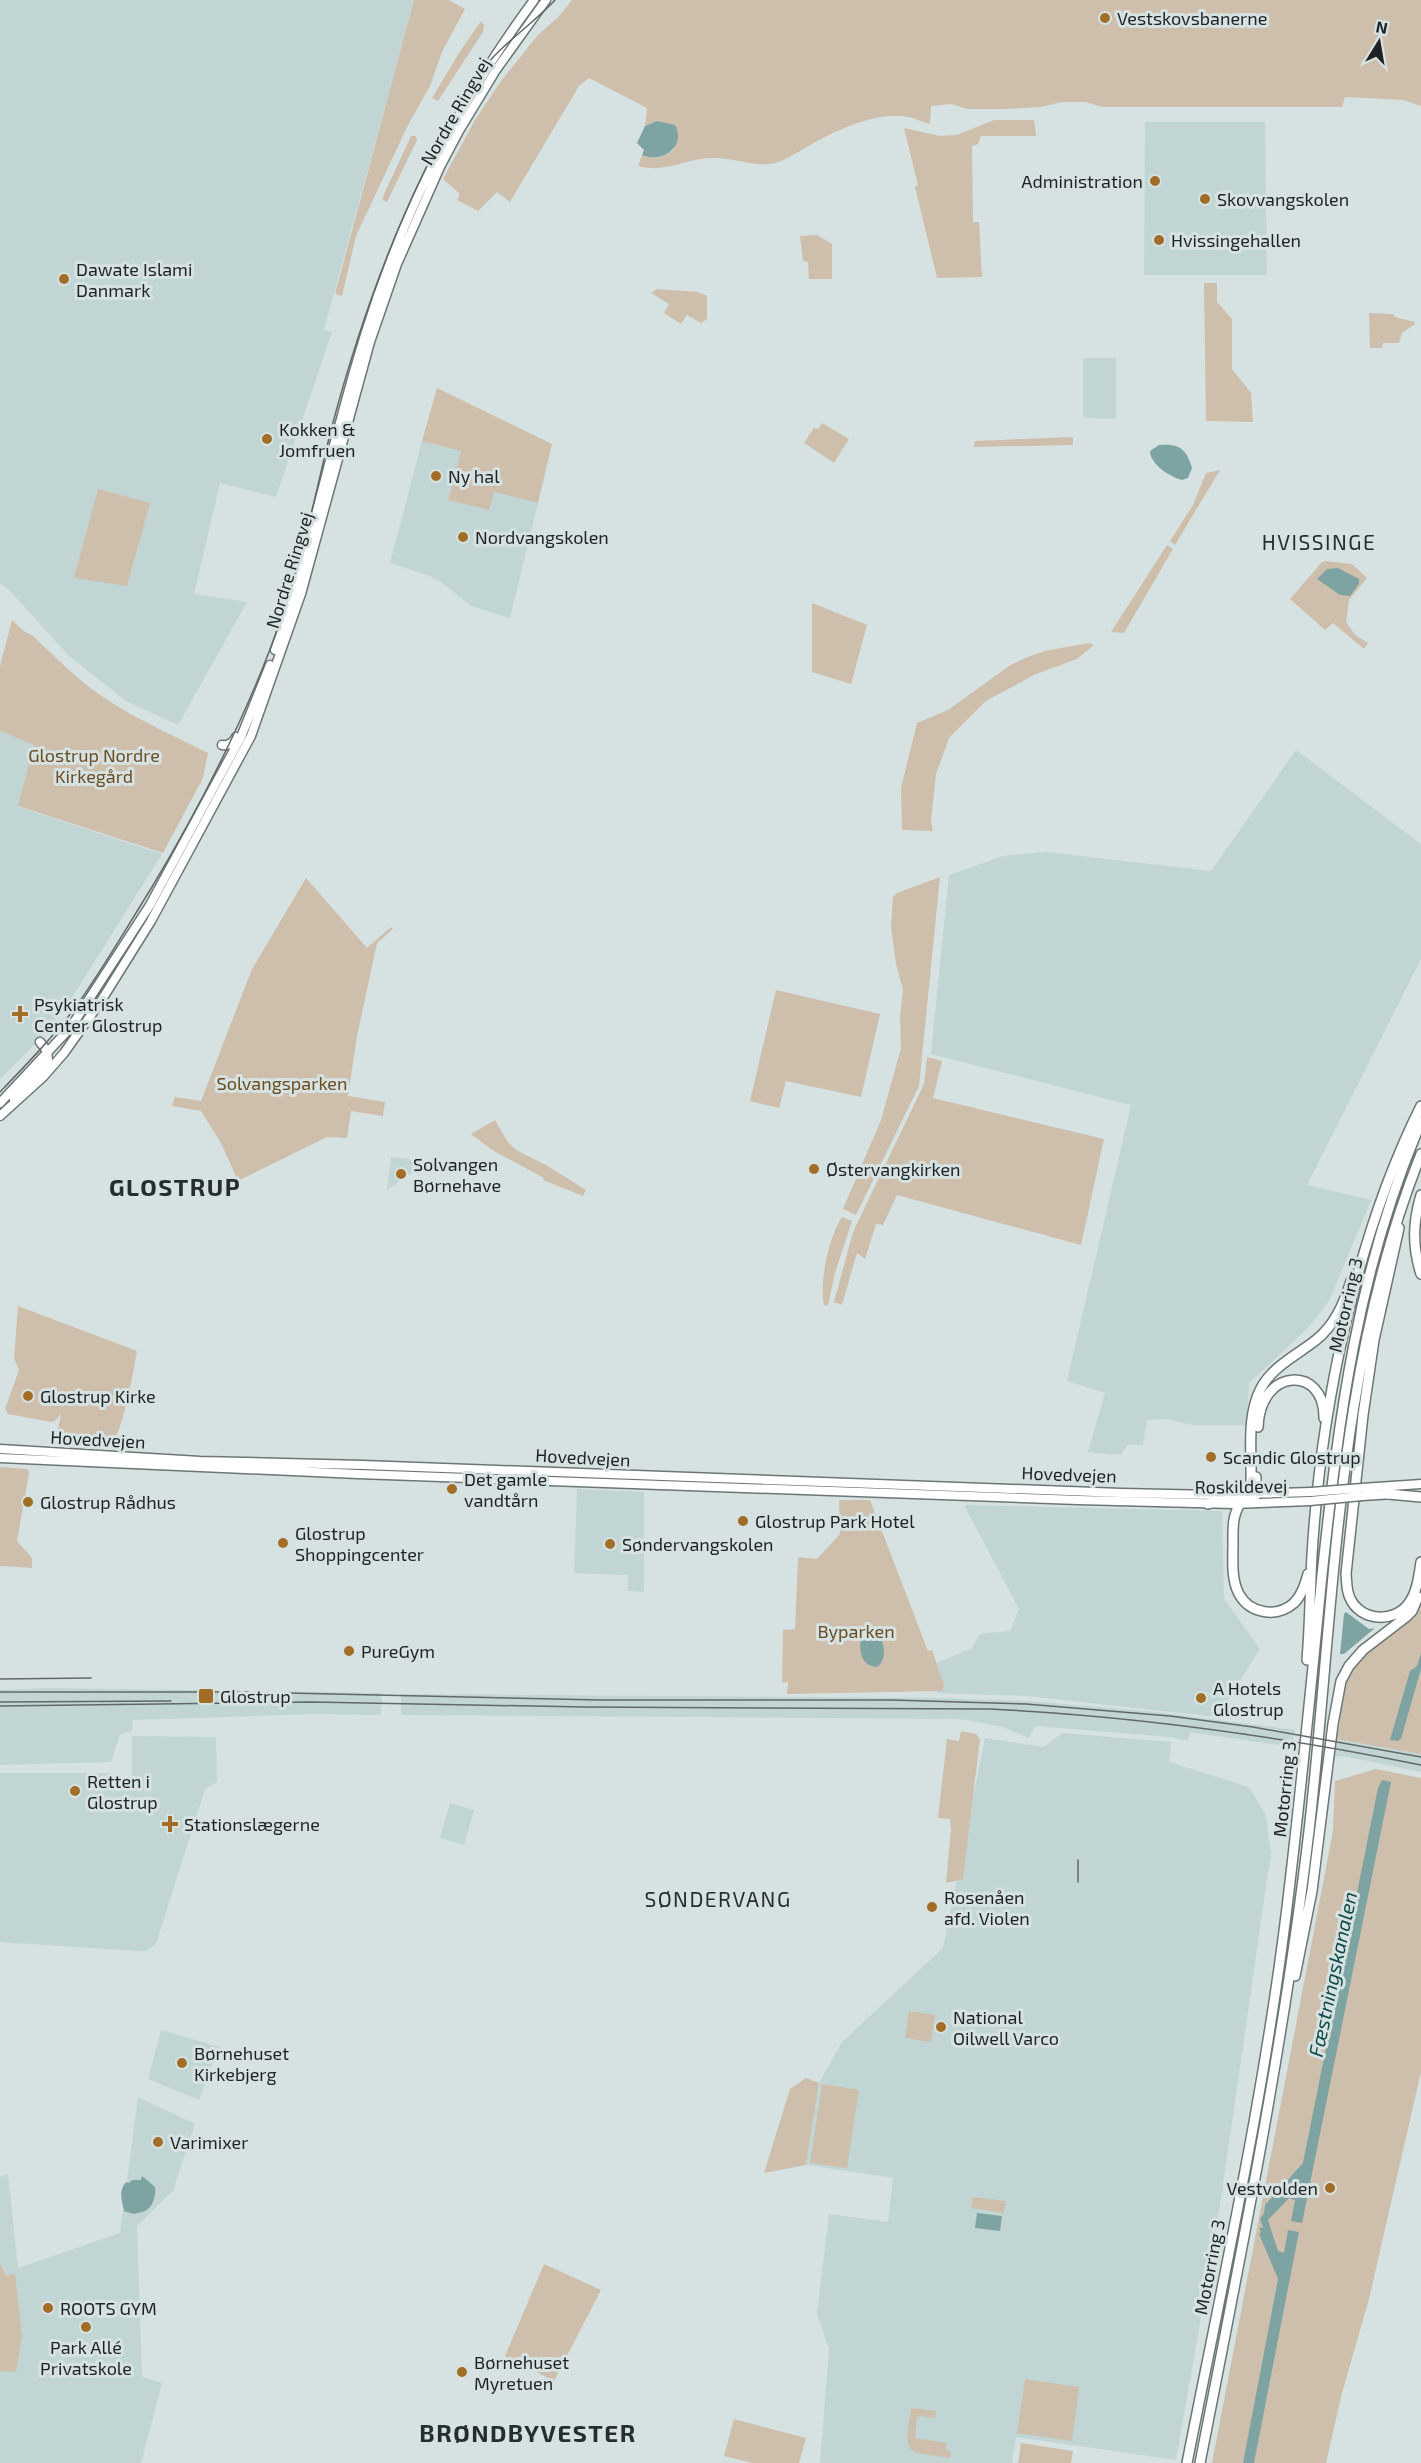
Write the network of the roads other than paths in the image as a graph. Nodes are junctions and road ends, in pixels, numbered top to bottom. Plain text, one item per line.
1 (534, 0) edge
2 (546, 0) edge
3 (257, 697) junction
4 (222, 745) dead end
5 (233, 750) junction
6 (210, 812) junction
7 (140, 915) junction
8 (128, 957) junction
9 (92, 996) junction
10 (48, 1053) junction
11 (0, 1103) edge
12 (1421, 1106) edge
13 (0, 1116) edge
14 (1421, 1122) edge
15 (1421, 1154) edge
16 (1421, 1194) edge
17 (1402, 1204) junction
18 (1366, 1249) junction
19 (1421, 1274) edge
20 (1324, 1442) junction
21 (0, 1449) edge
22 (0, 1458) edge
23 (574, 1473) junction
24 (522, 1479) junction
25 (1421, 1484) edge
26 (1362, 1492) junction
27 (1421, 1492) edge
28 (1165, 1494) joint
29 (1388, 1494) junction
30 (1251, 1495) junction
31 (1310, 1496) junction
32 (1421, 1497) edge
33 (1060, 1499) joint
34 (1208, 1504) junction
35 (1240, 1504) junction
36 (1312, 1554) junction
37 (1421, 1562) edge
38 (1421, 1589) edge
39 (1309, 1706) junction
40 (1282, 2031) junction
41 (1187, 2463) edge
42 (1200, 2463) edge

1 - 3 main road, Nordre Ringvej
2 - 6 main road, Nordre Ringvej
3 - 4 main road
3 - 5 main road, Nordre Ringvej
5 - 6 main road
5 - 7 main road, Nordre Ringvej
6 - 8 main road, Nordre Ringvej
7 - 8 main road
7 - 9 main road, Nordre Ringvej
8 - 13 main road, Nordre Ringvej
9 - 10 main road, Nordre Ringvej
9 - 10 main road
10 - 11 main road, Nordre Ringvej
10 - 13 main road
12 - 18 highway
14 - 39 highway, Motorring 3
15 - 17 highway, Motorring 3
16 - 19 highway
17 - 37 highway
17 - 40 highway, Motorring 3
18 - 20 highway
18 - 30 highway
20 - 30 highway
20 - 36 highway
21 - 23 main road, Hovedvejen
22 - 24 main road, Hovedvejen
23 - 24 main road
23 - 28 main road, Hovedvejen
24 - 33 main road, Hovedvejen
25 - 26 main road, Roskildevej
26 - 29 main road, Roskildevej
26 - 31 main road, Roskildevej, bridge
27 - 29 main road, Roskildevej
28 - 30 main road, Roskildevej
29 - 32 highway
30 - 31 main road, Roskildevej
30 - 34 highway
31 - 35 main road, Roskildevej
33 - 34 main road, Roskildevej
34 - 35 main road, Roskildevej
35 - 36 highway
36 - 39 highway
38 - 40 highway
39 - 41 highway, Motorring 3
40 - 42 highway, Motorring 3

